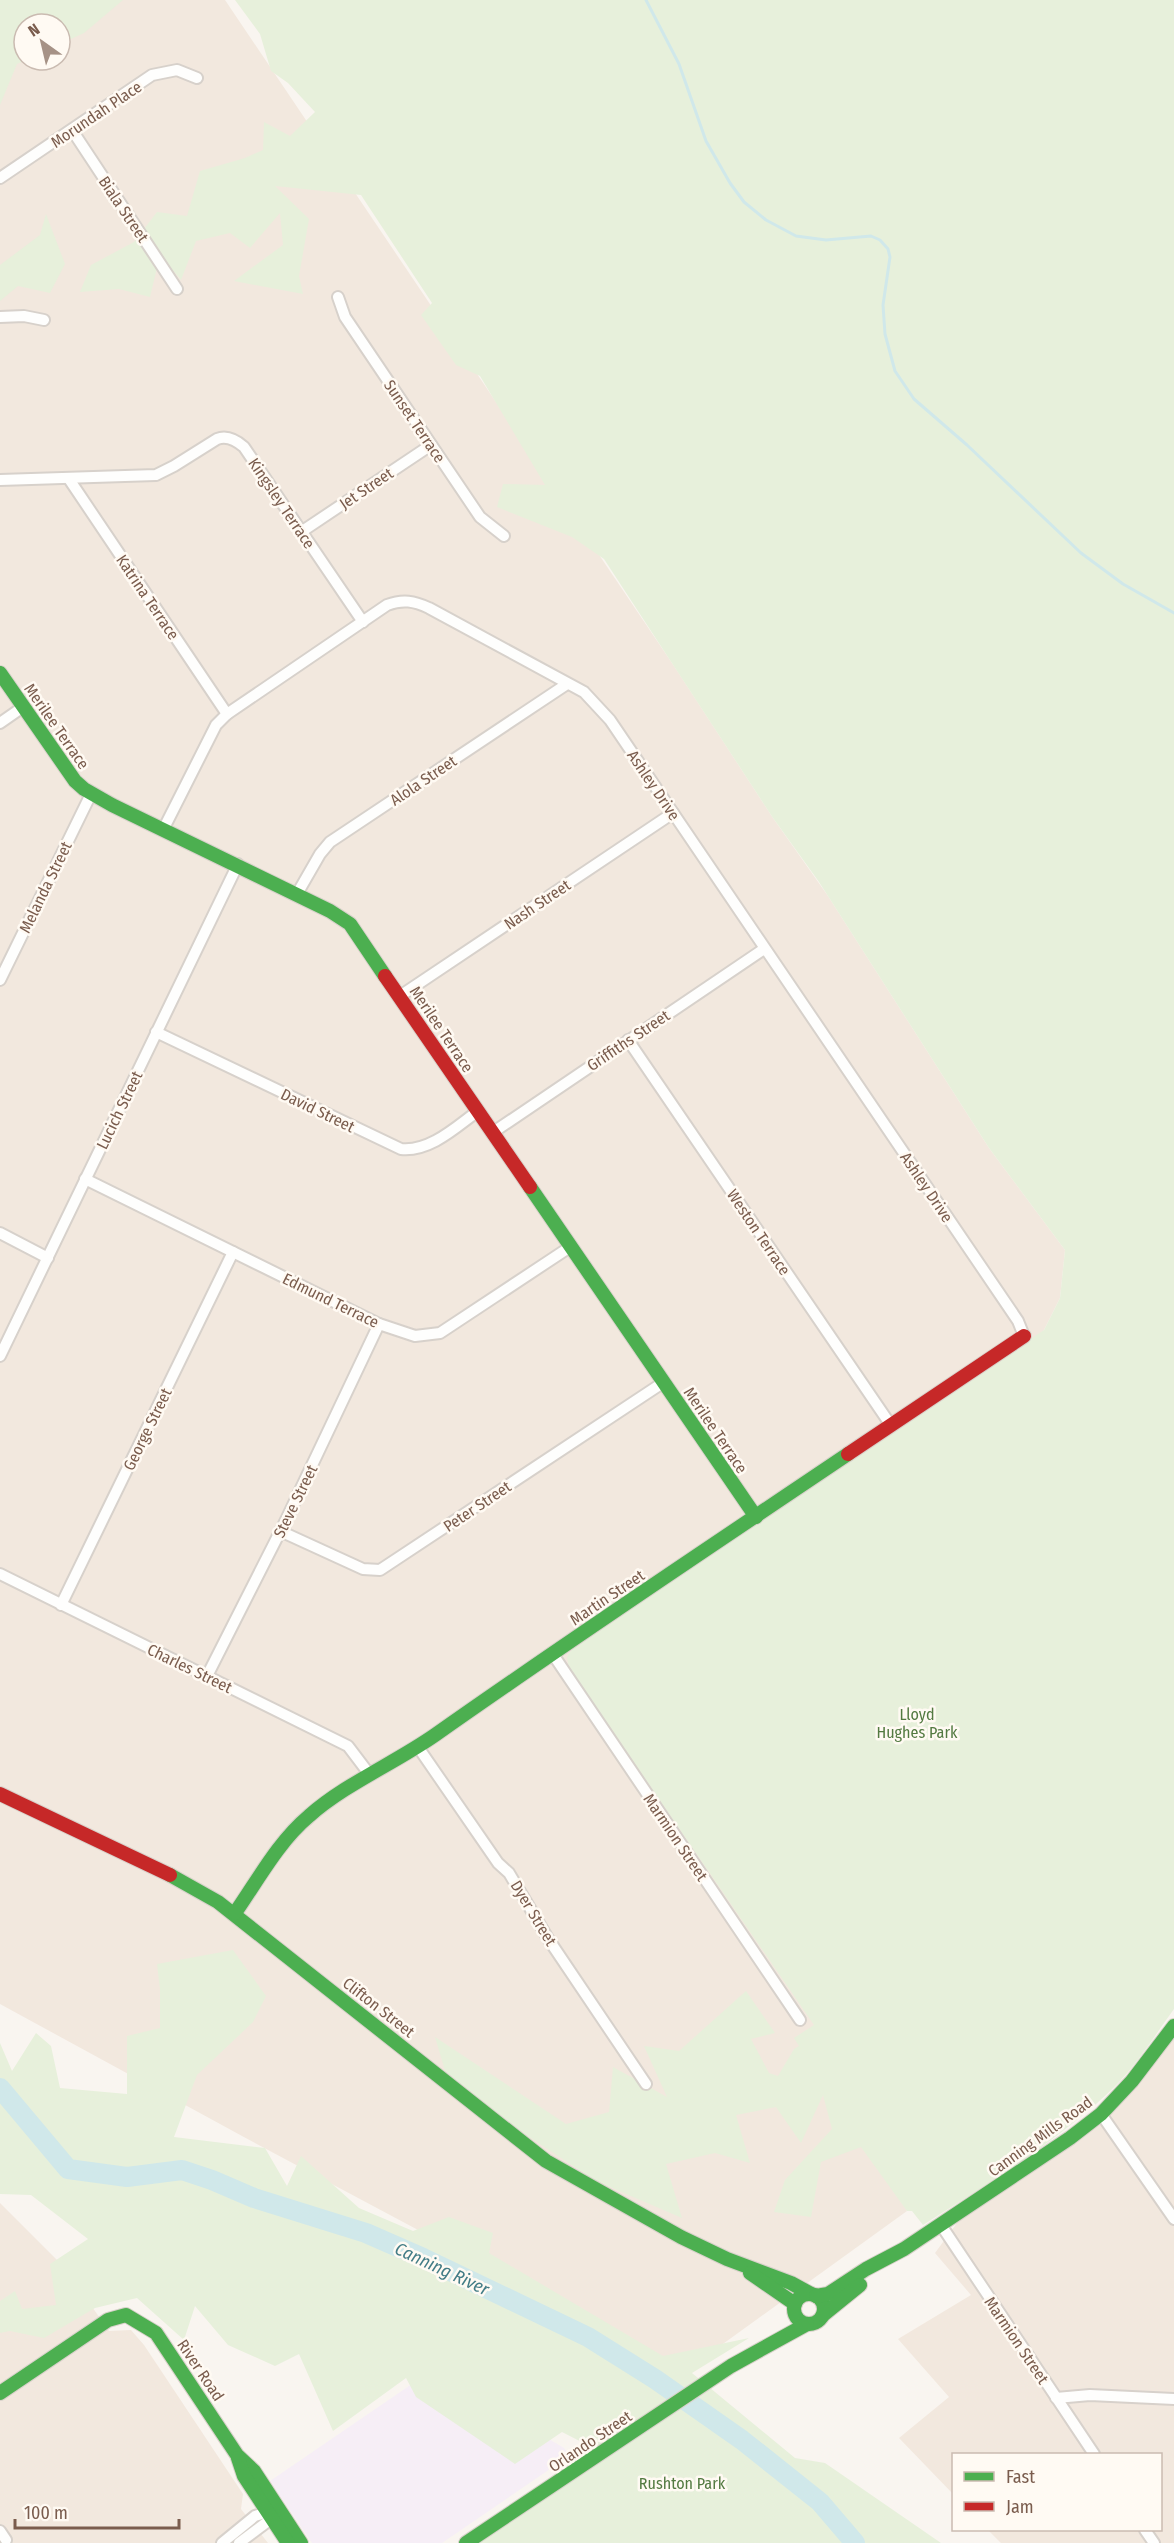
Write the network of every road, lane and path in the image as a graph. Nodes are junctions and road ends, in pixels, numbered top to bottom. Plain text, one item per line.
1 (197, 78) dead end
2 (72, 130) junction
3 (0, 178) edge
4 (177, 289) dead end
5 (338, 297) dead end
6 (0, 317) edge
7 (44, 321) dead end
8 (431, 445) junction
9 (69, 479) junction
10 (0, 480) edge
11 (301, 532) junction
12 (504, 536) dead end
13 (363, 622) junction
14 (0, 673) edge
15 (567, 684) junction
16 (23, 707) junction
17 (227, 714) junction
18 (0, 723) edge
19 (91, 794) junction
20 (673, 813) junction
21 (163, 830) junction
22 (237, 864) junction
23 (297, 894) junction
24 (764, 949) junction
25 (0, 980) edge
26 (400, 996) junction
27 (156, 1032) junction
28 (628, 1040) junction
29 (478, 1112) junction
30 (492, 1133) junction
31 (85, 1179) junction
32 (0, 1233) edge
33 (570, 1247) junction
34 (233, 1252) junction
35 (48, 1258) junction
36 (379, 1324) junction
37 (1024, 1336) joint
38 (0, 1356) edge
39 (664, 1382) junction
40 (890, 1424) junction
41 (756, 1517) junction
42 (280, 1531) junction
43 (0, 1574) edge
44 (61, 1605) junction
45 (552, 1653) junction
46 (207, 1676) junction
47 (418, 1746) junction
48 (370, 1775) junction
49 (0, 1794) edge
50 (235, 1913) junction
51 (801, 2020) dead end
52 (1174, 2026) edge
53 (646, 2084) dead end
54 (1101, 2114) junction
55 (1174, 2219) edge
56 (941, 2225) junction
57 (904, 2249) junction
58 (729, 2260) junction
59 (814, 2295) junction
60 (794, 2306) junction
61 (823, 2315) junction
62 (807, 2324) junction
63 (731, 2366) junction
64 (0, 2393) edge
65 (1056, 2398) junction
66 (1174, 2398) edge
67 (1093, 2453) edge
68 (273, 2514) junction
69 (222, 2543) edge
70 (238, 2543) edge
71 (288, 2543) edge
72 (301, 2543) edge
73 (466, 2543) edge

1 - 2 street, Morundah Place
2 - 3 street, Morundah Place
2 - 4 street, Biala Street
5 - 8 street, Sunset Terrace
6 - 7 street
8 - 11 street, Jet Street
8 - 12 street, Sunset Terrace
9 - 10 street, Kingsley Terrace
9 - 11 street, Kingsley Terrace
9 - 17 street, Katrina Terrace
11 - 13 street, Kingsley Terrace
13 - 15 street, Ashley Drive
13 - 17 street, Ashley Drive
14 - 16 main road, Merilee Terrace
15 - 20 street, Ashley Drive
15 - 23 street, Alola Street
16 - 18 street
16 - 19 main road, Merilee Terrace
17 - 21 street, Ashley Drive
19 - 21 main road, Merilee Terrace
19 - 25 street, Melanda Street
20 - 24 street, Ashley Drive
20 - 26 street, Nash Street
21 - 22 main road, Merilee Terrace
22 - 23 main road, Merilee Terrace
22 - 27 street, Lucich Street
23 - 26 main road, Merilee Terrace
24 - 28 street, Griffiths Street
24 - 37 street, Ashley Drive
26 - 29 main road, Merilee Terrace
27 - 29 street, David Street
27 - 31 street, Lucich Street
28 - 30 street, Griffiths Street
28 - 40 street, Weston Terrace
29 - 30 main road, Merilee Terrace
30 - 33 main road, Merilee Terrace
31 - 34 street, Edmund Terrace
31 - 35 street, Lucich Street
32 - 35 street
33 - 36 street, Edmund Terrace
33 - 39 main road, Merilee Terrace
34 - 36 street, Edmund Terrace
34 - 44 street, George Street
35 - 38 street, Lucich Street
36 - 42 street, Steve Street
37 - 40 main road, Martin Street
39 - 41 main road, Merilee Terrace
39 - 42 street, Peter Street
40 - 41 main road, Martin Street
41 - 45 main road, Martin Street
42 - 46 street, Steve Street
43 - 44 street, Charles Street
44 - 46 street, Charles Street
45 - 47 main road, Martin Street
45 - 51 street, Marmion Street
46 - 48 street, Charles Street
47 - 48 main road, Martin Street
47 - 53 street, Dyer Street
48 - 50 main road, Martin Street
49 - 50 main road, Clifton Street
50 - 58 main road, Clifton Street
52 - 54 main road, Canning Mills Road
54 - 55 street
54 - 56 main road, Canning Mills Road
56 - 57 main road, Canning Mills Road
56 - 65 street, Marmion Street
57 - 59 main road, Canning Mills Road
57 - 61 main road, Canning Mills Road
58 - 59 main road, Clifton Street
58 - 60 main road, Clifton Street
59 - 60 main road
59 - 61 main road
60 - 62 main road
60 - 63 main road, Orlando Street
61 - 62 main road
62 - 63 main road, Orlando Street
63 - 73 main road, Orlando Street
64 - 68 main road, River Road
65 - 66 street
65 - 67 street, Marmion Street
68 - 69 street
68 - 70 street
68 - 71 main road, River Road
68 - 72 main road, River Road

